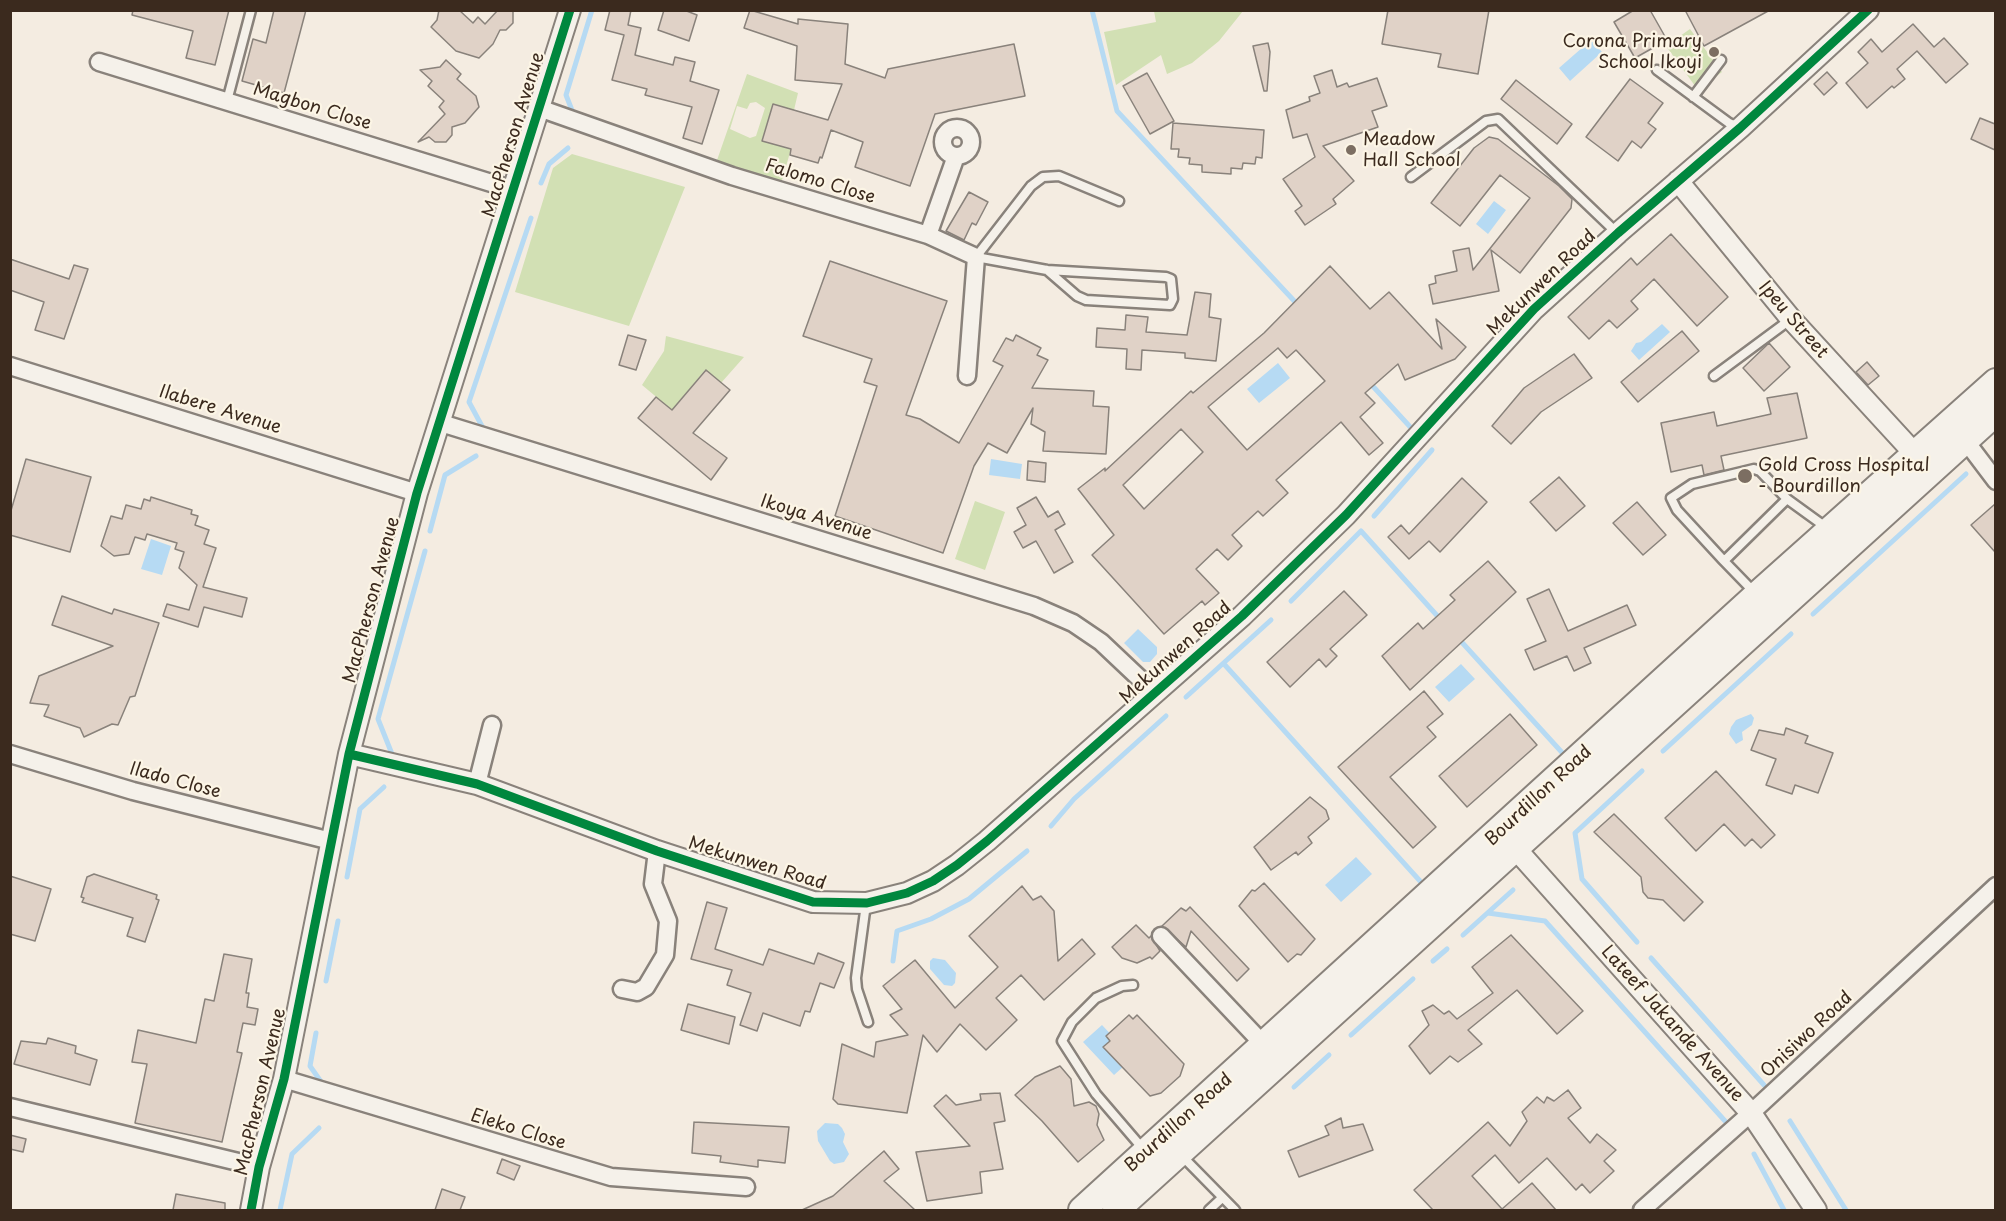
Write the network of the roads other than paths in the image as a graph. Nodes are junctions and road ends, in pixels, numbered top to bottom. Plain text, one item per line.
1 (251, 10) edge
2 (570, 10) edge
3 (1868, 10) edge
4 (1721, 60) dead end
5 (99, 62) dead end
6 (1657, 70) dead end
7 (1693, 97) junction
8 (227, 101) junction
9 (539, 108) junction
10 (1740, 128) junction
11 (956, 156) dead end
12 (1411, 177) dead end
13 (1678, 181) junction
14 (514, 190) junction
15 (1119, 201) dead end
16 (1617, 233) junction
17 (928, 235) junction
18 (976, 257) junction
19 (1047, 270) junction
20 (1791, 319) junction
21 (10, 366) edge
22 (967, 376) dead end
23 (1714, 376) dead end
24 (1995, 382) edge
25 (1995, 412) edge
26 (441, 423) junction
27 (1965, 440) junction
28 (1914, 453) junction
29 (1995, 481) edge
30 (417, 493) junction
31 (1786, 499) junction
32 (1829, 531) junction
33 (1725, 561) junction
34 (1757, 595) junction
35 (1155, 693) junction
36 (492, 725) dead end
37 (10, 754) edge
38 (349, 754) junction
39 (477, 784) junction
40 (331, 841) junction
41 (1515, 848) junction
42 (657, 850) junction
43 (1995, 886) edge
44 (867, 903) junction
45 (1161, 936) dead end
46 (1132, 985) dead end
47 (622, 989) dead end
48 (868, 1022) dead end
49 (1265, 1046) junction
50 (284, 1079) junction
51 (10, 1107) edge
52 (1752, 1113) junction
53 (1146, 1153) junction
54 (1179, 1154) junction
55 (259, 1167) junction
56 (746, 1187) dead end
57 (1222, 1198) junction
58 (251, 1210) edge
59 (1082, 1210) edge
60 (1116, 1210) edge
61 (1209, 1210) edge
62 (1235, 1210) edge
63 (1642, 1210) edge
64 (1816, 1210) edge

1 - 8 lane
2 - 9 street, MacPherson Avenue
3 - 10 street, Mekunwen Road
4 - 7 lane
5 - 8 street, Magbon Close
6 - 7 lane
7 - 10 lane
8 - 14 street, Magbon Close
9 - 14 street, MacPherson Avenue
9 - 17 street, Falomo Close
10 - 13 street, Mekunwen Road
11 - 17 street
12 - 16 lane
13 - 16 street, Mekunwen Road
13 - 20 street, Ipeu Street
14 - 26 street, MacPherson Avenue
15 - 18 lane
16 - 35 street, Mekunwen Road
17 - 18 street, Falomo Close
18 - 19 lane
18 - 22 street
19 - 19 lane
20 - 23 lane
20 - 28 street, Ipeu Street
21 - 30 street, Ilabere Avenue
24 - 28 main road, Bourdillon Road
25 - 27 main road, Bourdillon Road
26 - 30 street, MacPherson Avenue
26 - 35 street, Ikoya Avenue
27 - 29 street
27 - 41 main road, Bourdillon Road
28 - 32 main road, Bourdillon Road
30 - 38 street, MacPherson Avenue
31 - 32 lane
31 - 33 lane
31 - 33 lane
32 - 34 main road, Bourdillon Road
33 - 34 lane
34 - 49 main road, Bourdillon Road
35 - 44 street, Mekunwen Road
36 - 39 street
37 - 40 street, Ilado Close
38 - 39 street, Mekunwen Road
38 - 40 street, MacPherson Avenue
39 - 42 street, Mekunwen Road
40 - 50 street, MacPherson Avenue
41 - 52 street, Lateef Jakande Avenue
41 - 54 main road, Bourdillon Road
42 - 44 street, Mekunwen Road
42 - 47 street
43 - 52 street, Onisiwo Road
44 - 48 lane
45 - 49 street
46 - 53 lane
49 - 53 main road, Bourdillon Road
50 - 55 street, MacPherson Avenue
50 - 56 street, Eleko Close
51 - 55 street
52 - 63 street, Onisiwo Road
52 - 64 street, Lateef Jakande Avenue
53 - 59 main road, Bourdillon Road
54 - 57 lane
54 - 60 main road, Bourdillon Road
55 - 58 street, MacPherson Avenue
57 - 61 lane
57 - 62 lane

